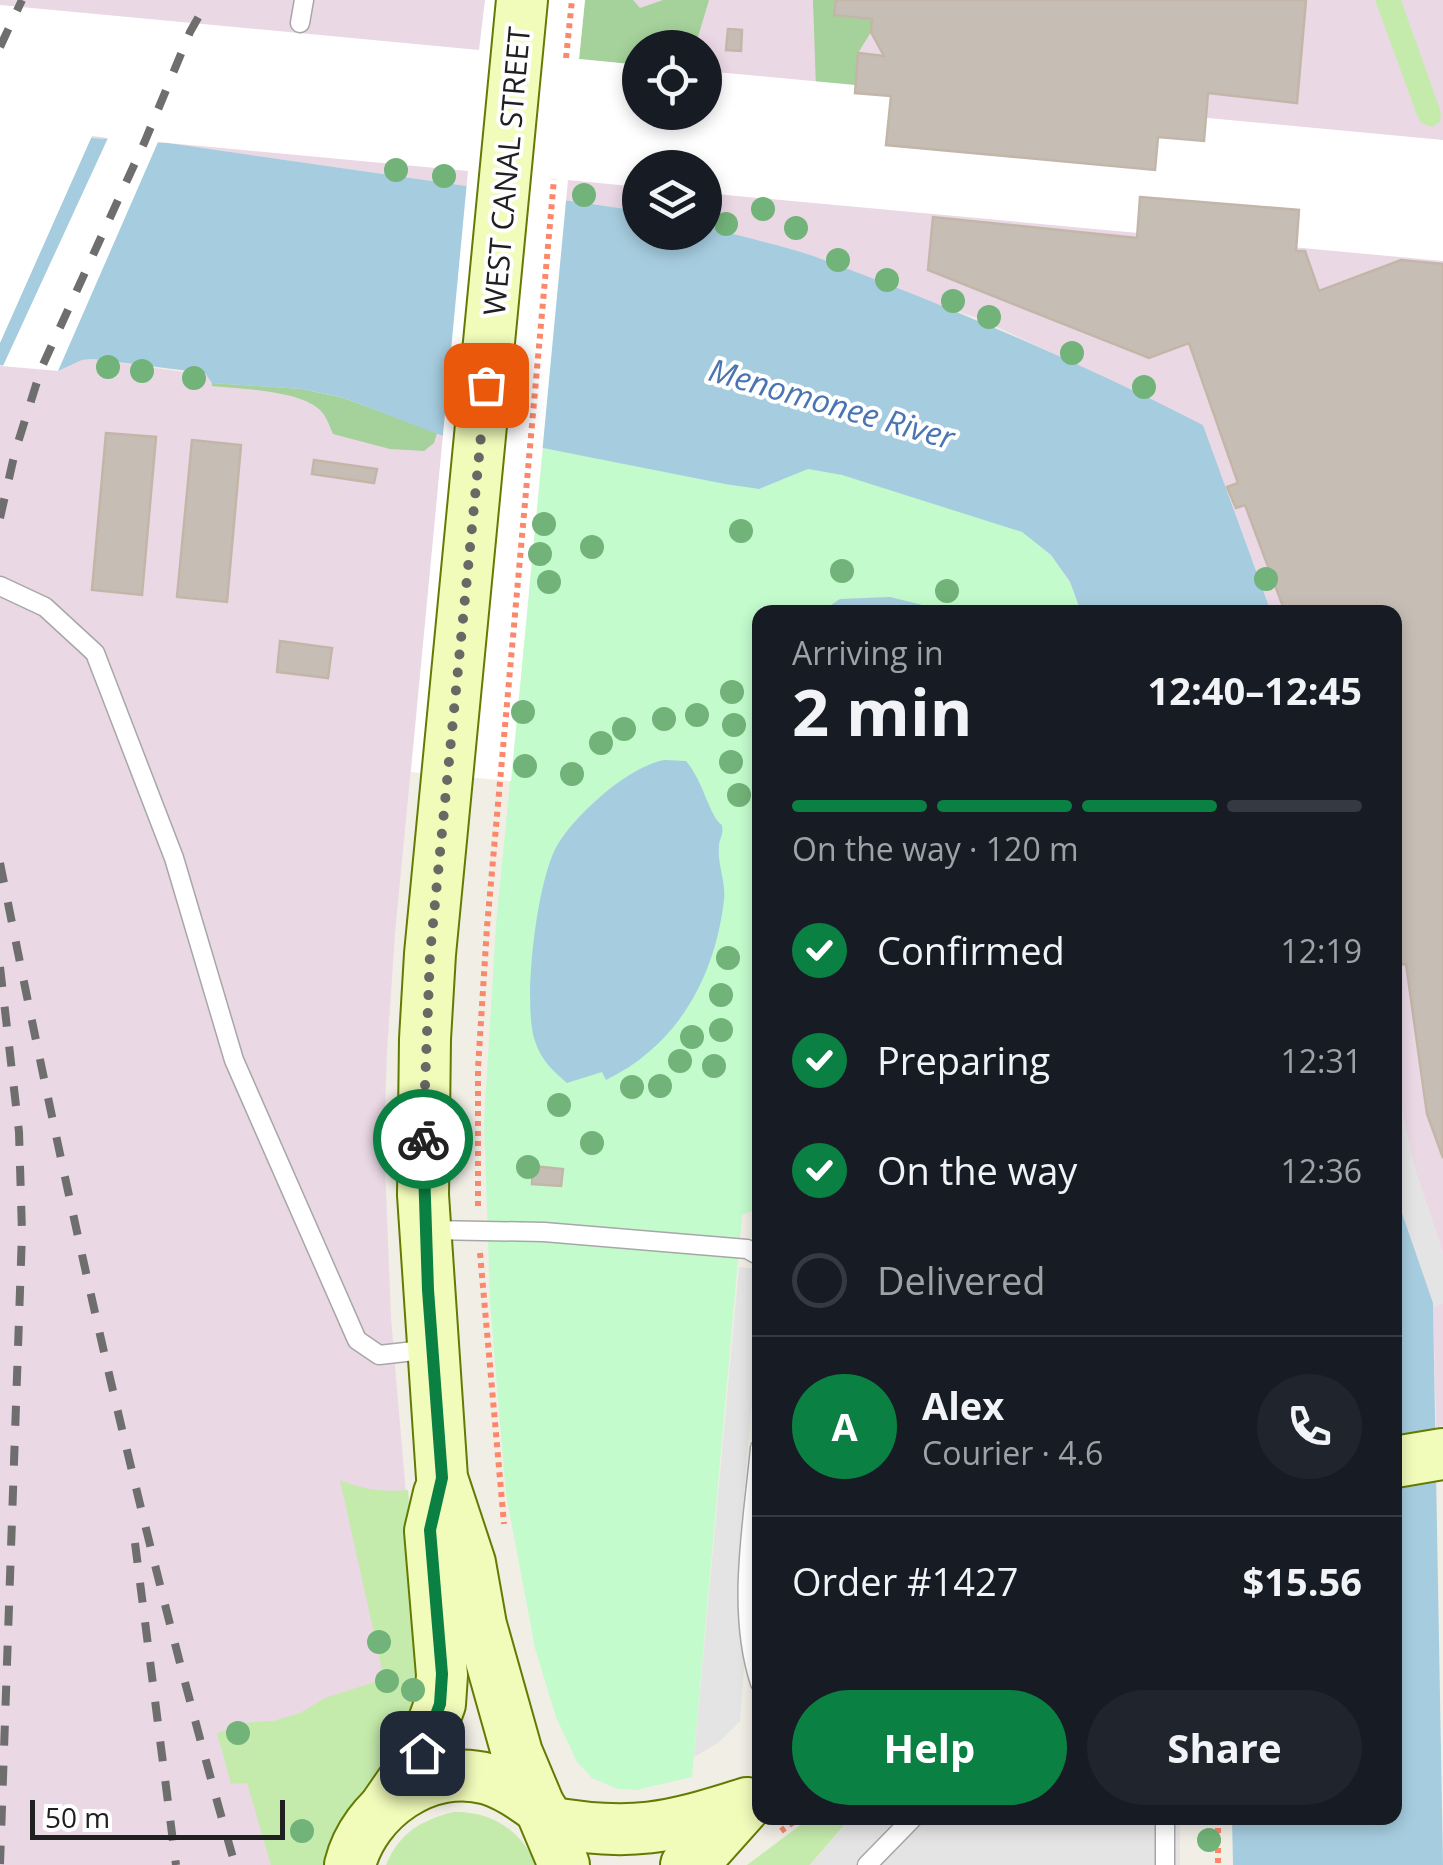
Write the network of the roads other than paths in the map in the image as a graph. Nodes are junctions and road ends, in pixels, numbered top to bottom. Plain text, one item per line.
1 (304, 0) edge
2 (522, 0) edge
3 (300, 23) dead end
4 (0, 586) edge
5 (425, 1230) junction
6 (752, 1252) edge
7 (432, 1350) junction
8 (1443, 1454) edge
9 (1402, 1461) edge
10 (442, 1478) junction
11 (752, 1533) edge
12 (752, 1647) edge
13 (752, 1800) edge
14 (752, 1801) edge
15 (386, 1805) junction
16 (906, 1825) edge
17 (1165, 1825) edge
18 (551, 1832) edge
19 (350, 1865) edge
20 (686, 1865) edge
21 (868, 1865) edge
22 (1165, 1865) edge

1 - 3 lane
2 - 5 street, WEST CANAL STREET
4 - 7 lane
5 - 6 lane
5 - 7 street, WEST CANAL STREET
7 - 10 street, WEST CANAL STREET
8 - 9 street
10 - 15 street, WEST CANAL STREET
10 - 18 street, WEST CANAL STREET
11 - 12 lane
13 - 18 street
14 - 20 street
15 - 18 street
15 - 19 street, WEST CANAL STREET
16 - 21 lane
17 - 22 lane

